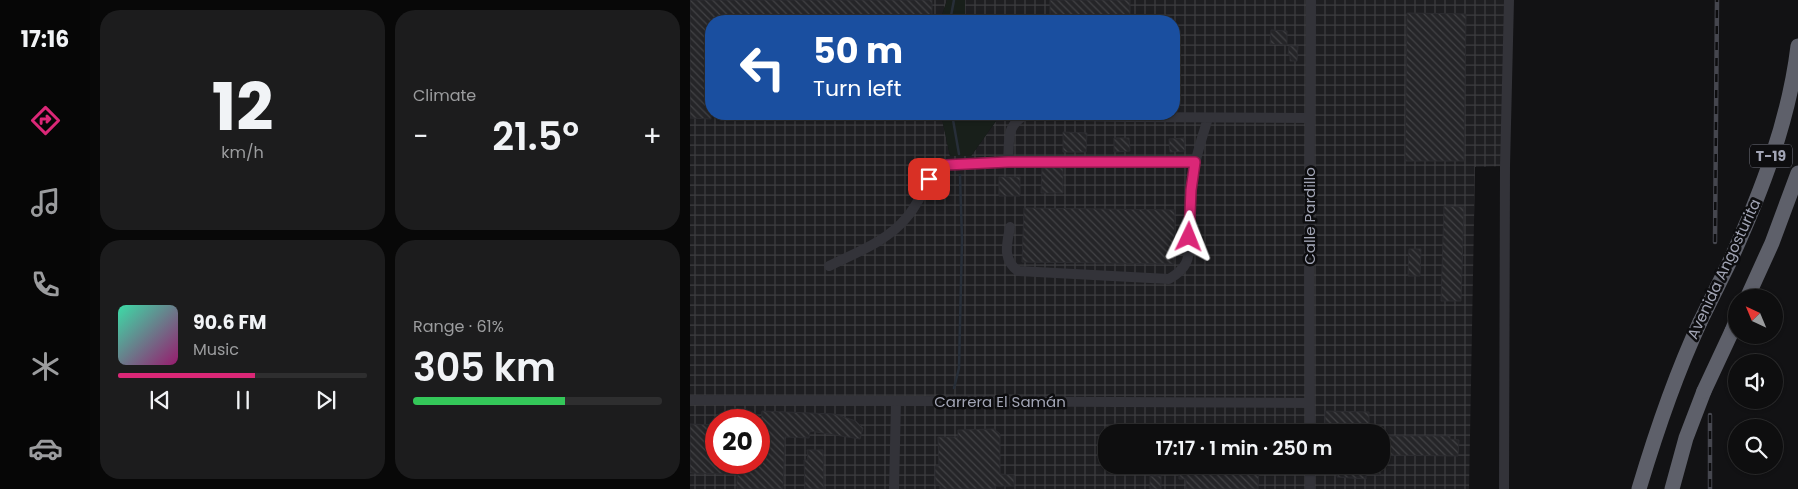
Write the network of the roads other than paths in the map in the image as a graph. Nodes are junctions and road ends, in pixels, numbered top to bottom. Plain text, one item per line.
1 (1311, 0) edge
2 (1509, 0) edge
3 (1798, 46) edge
4 (1180, 118) edge
5 (1208, 118) junction
6 (1310, 118) junction
7 (1017, 120) edge
8 (1008, 162) junction
9 (1195, 162) junction
10 (1798, 173) edge
11 (1010, 226) dead end
12 (829, 266) dead end
13 (1751, 289) edge
14 (1728, 339) edge
15 (690, 400) edge
16 (896, 401) junction
17 (1310, 403) junction
18 (1310, 424) edge
19 (1310, 474) edge
20 (894, 489) edge
21 (1310, 489) edge
22 (1504, 489) edge
23 (1639, 489) edge
24 (1672, 489) edge

1 - 6 street, Calle Pardillo
2 - 22 street
3 - 23 highway, Avenida Angosturita / T-19, bridge
4 - 5 street
5 - 6 street
5 - 9 street
6 - 17 street, Calle Pardillo
7 - 8 street
8 - 9 street
8 - 12 street
9 - 11 street
10 - 13 highway
14 - 24 highway, bridge
15 - 16 street, Carrera El Samán
16 - 17 street, Carrera El Samán
16 - 20 street
17 - 18 street, Calle Pardillo
19 - 21 street

